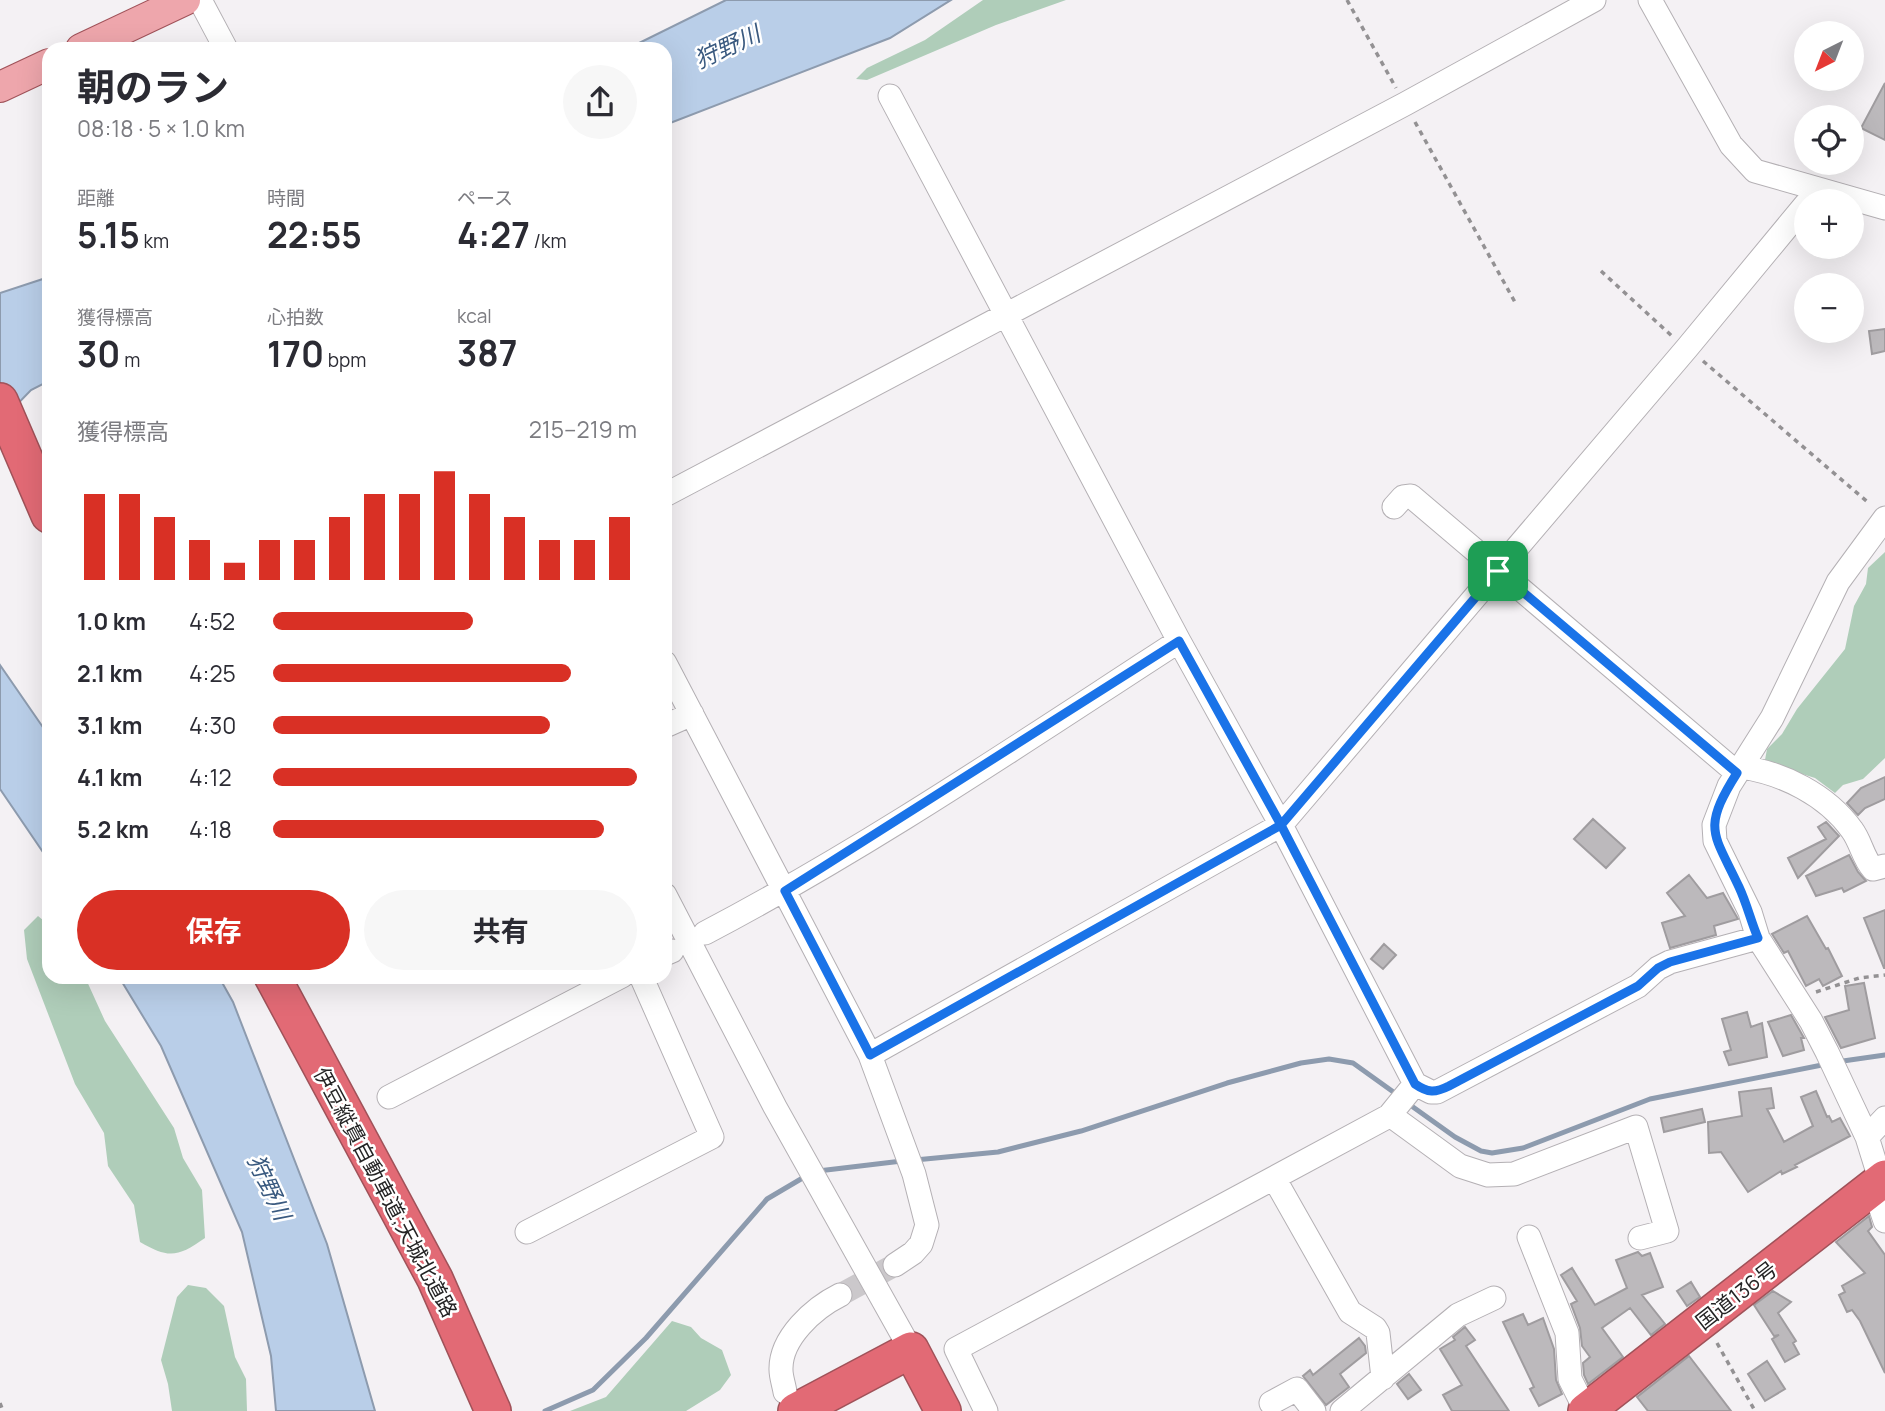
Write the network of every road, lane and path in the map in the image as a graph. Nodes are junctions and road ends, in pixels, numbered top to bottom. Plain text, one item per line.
1 (185, 0) edge
2 (200, 0) edge
3 (1347, 0) edge
4 (1594, 0) edge
5 (1650, 0) edge
6 (96, 42) edge
7 (222, 42) edge
8 (42, 67) edge
9 (0, 87) edge
10 (890, 96) dead end
11 (1405, 104) junction
12 (1794, 190) edge
13 (1864, 205) edge
14 (1885, 208) edge
15 (1794, 217) edge
16 (1601, 271) dead end
17 (1516, 304) dead end
18 (1006, 314) junction
19 (1686, 348) junction
20 (0, 401) edge
21 (672, 491) edge
22 (42, 499) edge
23 (1394, 507) dead end
24 (1880, 513) edge
25 (1498, 571) junction
26 (1179, 641) junction
27 (672, 676) edge
28 (692, 714) junction
29 (672, 723) edge
30 (1739, 770) junction
31 (1281, 825) junction
32 (1885, 866) edge
33 (785, 891) junction
34 (672, 908) edge
35 (705, 933) dead end
36 (1758, 938) junction
37 (1885, 975) edge
38 (276, 984) edge
39 (607, 984) edge
40 (645, 984) edge
41 (1797, 1000) junction
42 (870, 1055) junction
43 (1414, 1085) junction
44 (389, 1097) dead end
45 (1391, 1114) junction
46 (1885, 1118) edge
47 (1867, 1138) junction
48 (1274, 1178) junction
49 (1880, 1183) edge
50 (1885, 1221) edge
51 (527, 1232) dead end
52 (1530, 1237) dead end
53 (1640, 1238) dead end
54 (895, 1265) tunnel mouth
55 (840, 1295) tunnel mouth
56 (1494, 1298) dead end
57 (1704, 1321) junction
58 (911, 1350) junction
59 (1383, 1378) junction
60 (0, 1402) edge
61 (791, 1402) edge
62 (1271, 1402) dead end
63 (1591, 1409) edge
64 (3, 1411) edge
65 (493, 1411) edge
66 (943, 1411) edge
67 (986, 1411) edge
68 (1314, 1411) edge
69 (1342, 1411) edge
70 (1755, 1411) edge

1 - 6 main road
2 - 7 street
3 - 11 path
4 - 11 street
5 - 12 street
8 - 9 main road
10 - 18 street
11 - 17 path
11 - 18 street
13 - 14 street
15 - 19 street
16 - 19 path
18 - 21 street
18 - 26 street
19 - 24 path
19 - 25 street
20 - 22 highway
23 - 25 street
24 - 30 street
25 - 30 street
25 - 31 street
26 - 31 street
26 - 33 street
27 - 28 street
28 - 29 street
28 - 33 street
30 - 32 street
30 - 36 street
31 - 42 street
31 - 43 street
33 - 35 street
33 - 42 street
34 - 58 street
36 - 41 street
36 - 43 street
37 - 41 path
38 - 65 highway, 伊豆縦貫自動車道;天城北道路
39 - 44 street
40 - 51 street
41 - 47 street
42 - 54 street
43 - 45 street
45 - 48 street
45 - 53 street
46 - 47 street
47 - 49 street
48 - 59 street
48 - 67 street
49 - 50 street
49 - 57 highway, 国道136号
52 - 63 street
55 - 61 street
56 - 59 street
57 - 63 highway, 国道136号
57 - 70 path
58 - 61 highway
58 - 66 highway
59 - 69 street
60 - 64 path
62 - 68 street

